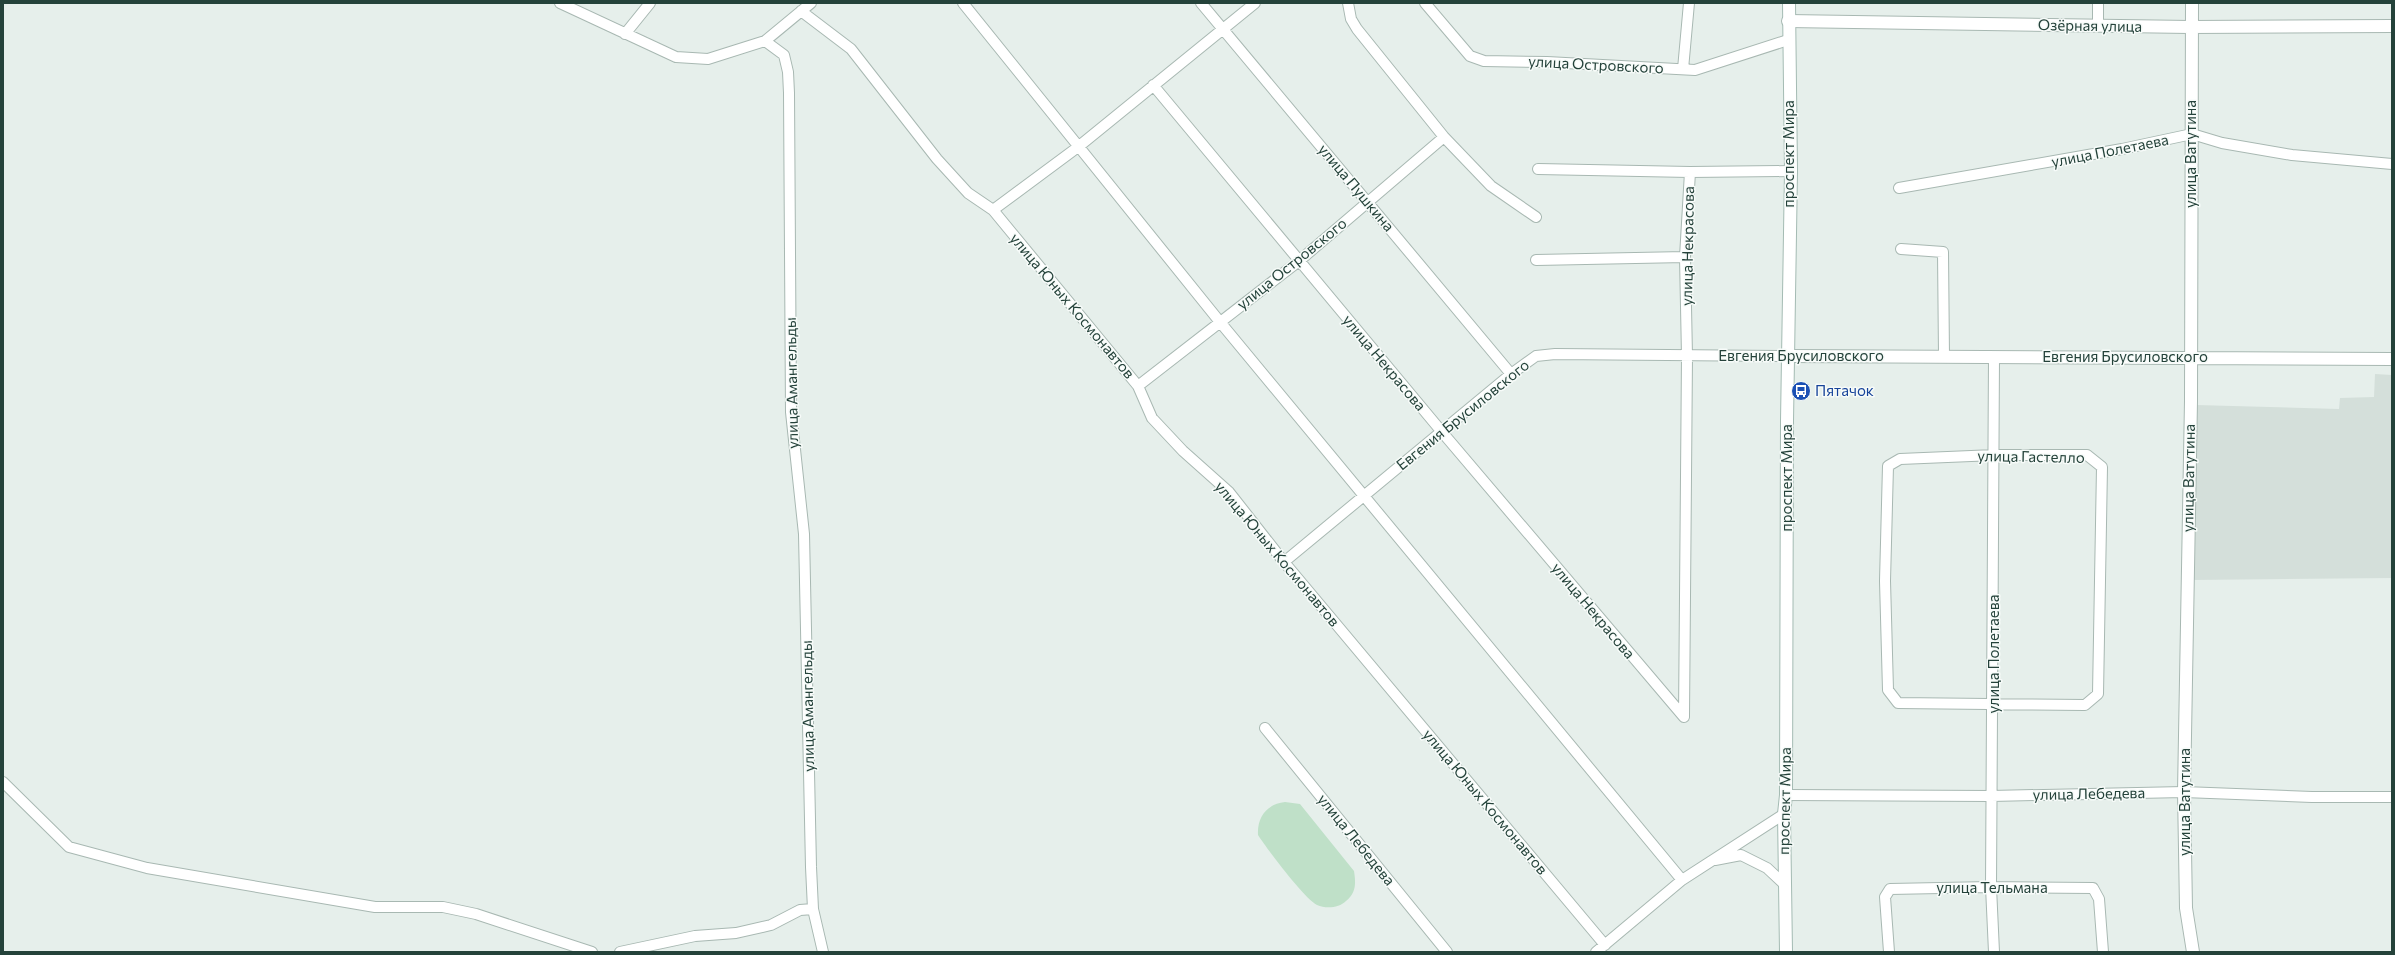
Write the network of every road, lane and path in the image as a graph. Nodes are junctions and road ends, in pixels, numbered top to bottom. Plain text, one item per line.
1 (560, 3) edge
2 (650, 3) edge
3 (811, 3) edge
4 (963, 3) edge
5 (1201, 3) edge
6 (1255, 3) edge
7 (1348, 3) edge
8 (1425, 3) edge
9 (1689, 3) edge
10 (1789, 3) edge
11 (2098, 3) edge
12 (2192, 3) edge
13 (801, 11) junction
14 (1788, 21) junction
15 (2098, 26) junction
16 (2392, 26) edge
17 (2190, 27) junction
18 (1222, 29) junction
19 (625, 34) junction
20 (1788, 40) junction
21 (765, 41) junction
22 (1683, 69) junction
23 (1153, 85) junction
24 (2192, 134) junction
25 (1444, 137) junction
26 (1078, 147) junction
27 (2392, 164) edge
28 (1538, 169) dead end
29 (1791, 171) junction
30 (1690, 172) junction
31 (1900, 188) dead end
32 (1367, 201) junction
33 (993, 210) junction
34 (1536, 217) dead end
35 (1901, 249) dead end
36 (1685, 257) junction
37 (1536, 260) dead end
38 (1299, 261) junction
39 (1220, 322) junction
40 (1687, 356) junction
41 (1788, 356) junction
42 (1944, 356) junction
43 (1994, 357) junction
44 (2191, 357) junction
45 (2392, 359) edge
46 (1511, 374) junction
47 (1138, 386) junction
48 (1442, 432) junction
49 (1995, 455) junction
50 (1365, 496) junction
51 (1284, 562) junction
52 (1994, 704) junction
53 (1265, 728) dead end
54 (3, 782) edge
55 (2184, 792) junction
56 (1786, 795) junction
57 (1992, 796) junction
58 (2392, 797) edge
59 (1784, 814) junction
60 (1713, 861) junction
61 (1682, 880) junction
62 (1784, 884) junction
63 (1991, 887) junction
64 (813, 909) junction
65 (1605, 945) junction
66 (592, 952) edge
67 (620, 952) edge
68 (823, 952) edge
69 (1447, 952) edge
70 (1596, 952) edge
71 (1786, 952) edge
72 (1889, 952) edge
73 (1994, 952) edge
74 (2103, 952) edge
75 (2193, 952) edge

1 - 19 street
2 - 19 street
3 - 13 street
4 - 26 street
5 - 18 street, улица Пушкина
6 - 18 street
7 - 25 street
8 - 22 street, улица Островского
9 - 22 street
10 - 14 street, проспект Мира
11 - 15 street
12 - 17 street, улица Ватутина
13 - 21 street
13 - 33 street, улица Юных Космонавтов
14 - 15 street, Озёрная улица
14 - 20 street, проспект Мира
15 - 17 street, Озёрная улица
16 - 17 street, Озёрная улица
17 - 24 street, улица Ватутина
18 - 23 street
18 - 32 street, улица Пушкина
19 - 21 street
20 - 22 street, улица Островского
20 - 29 street, проспект Мира
21 - 64 street, улица Амангельды
23 - 26 street
23 - 38 street, улица Некрасова
24 - 27 street, улица Полетаева
24 - 31 street, улица Полетаева
24 - 44 street, улица Ватутина
25 - 32 street, улица Островского
25 - 34 street
26 - 33 street
26 - 39 street
28 - 30 street
29 - 30 street
29 - 41 street, проспект Мира
30 - 36 street, улица Некрасова
32 - 38 street, улица Островского
32 - 46 street, улица Пушкина
33 - 47 street, улица Юных Космонавтов
35 - 42 street
36 - 37 street
36 - 40 street, улица Некрасова
38 - 39 street, улица Островского
38 - 48 street, улица Некрасова
39 - 47 street, улица Островского
39 - 50 street
40 - 41 street, Евгения Брусиловского
40 - 46 street, Евгения Брусиловского
40 - 48 street, улица Некрасова
41 - 42 street, Евгения Брусиловского
41 - 56 street, проспект Мира
42 - 43 street, Евгения Брусиловского
43 - 44 street, Евгения Брусиловского
43 - 49 street, улица Полетаева
44 - 45 street, Евгения Брусиловского
44 - 55 street, улица Ватутина
46 - 48 street, Евгения Брусиловского
47 - 51 street, улица Юных Космонавтов
48 - 50 street, Евгения Брусиловского
49 - 52 street, улица Полетаева
49 - 52 street, улица Гастелло
49 - 52 street, улица Гастелло
50 - 51 street, Евгения Брусиловского
50 - 61 street
51 - 65 street, улица Юных Космонавтов
52 - 57 street, улица Полетаева
53 - 69 street, улица Лебедева
54 - 66 street
55 - 57 street, улица Лебедева
55 - 58 street, улица Лебедева
55 - 75 street, улица Ватутина
56 - 57 street, улица Лебедева
56 - 59 street, проспект Мира
57 - 63 street, улица Полетаева
59 - 60 street
59 - 62 street, проспект Мира
60 - 61 street
60 - 62 street
61 - 65 street
62 - 71 street, проспект Мира
63 - 72 street, улица Тельмана
63 - 73 street, улица Полетаева
63 - 74 street, улица Тельмана
64 - 67 street
64 - 68 street, улица Амангельды
65 - 70 street

